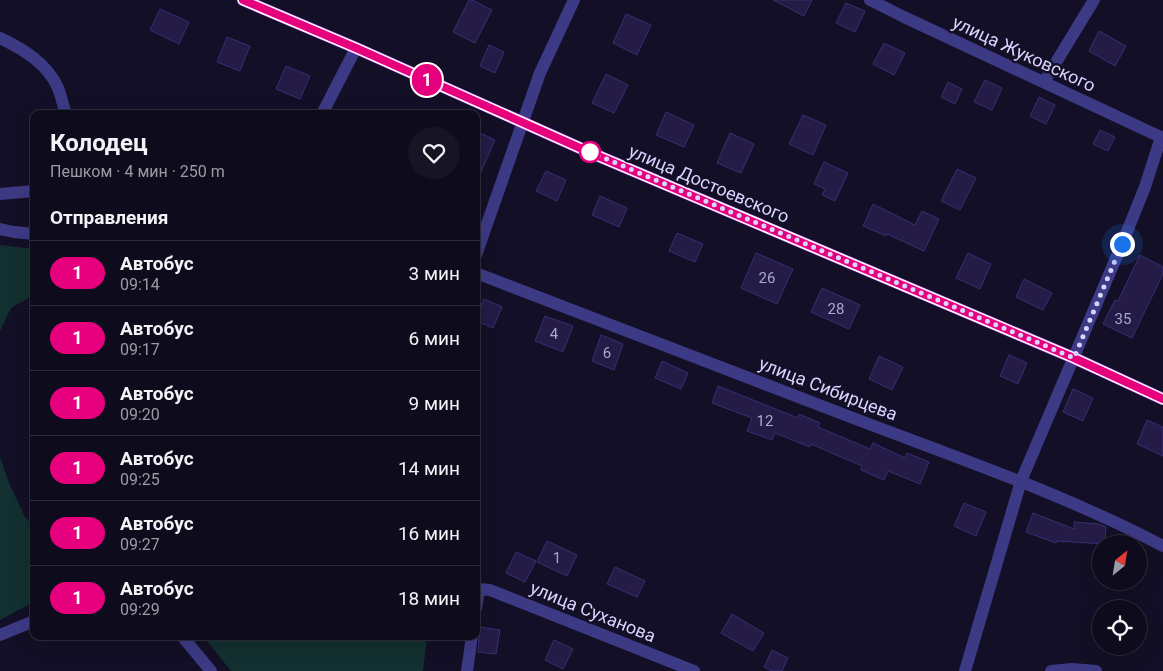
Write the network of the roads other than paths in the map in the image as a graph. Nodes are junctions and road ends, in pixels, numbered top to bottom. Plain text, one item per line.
1 (243, 0) edge
2 (574, 0) edge
3 (870, 0) edge
4 (1094, 0) edge
5 (0, 38) edge
6 (356, 48) junction
7 (1044, 82) junction
8 (65, 110) edge
9 (324, 110) edge
10 (522, 121) junction
11 (1162, 137) edge
12 (30, 191) edge
13 (0, 194) edge
14 (0, 229) edge
15 (30, 234) edge
16 (480, 243) edge
17 (480, 275) edge
18 (1074, 358) junction
19 (1163, 399) edge
20 (1021, 481) junction
21 (1163, 546) edge
22 (480, 588) edge
23 (30, 623) edge
24 (0, 635) edge
25 (185, 640) edge
26 (471, 640) edge
27 (211, 671) edge
28 (466, 671) edge
29 (694, 671) edge
30 (965, 671) edge
31 (1051, 671) edge
32 (1096, 671) edge

1 - 6 main road, улица Достоевского
2 - 10 street
3 - 7 street, улица Жуковского
4 - 7 street
5 - 8 street
6 - 9 street
6 - 10 main road, улица Достоевского
7 - 11 street, улица Жуковского
10 - 16 street
10 - 18 main road, улица Достоевского
11 - 18 street
12 - 13 street
14 - 15 street
17 - 20 street, улица Сибирцева
18 - 19 main road, улица Достоевского
18 - 20 street
20 - 21 street, улица Сибирцева
20 - 30 street
22 - 29 street, улица Суханова
23 - 24 street
25 - 27 street
26 - 28 street
31 - 32 street

